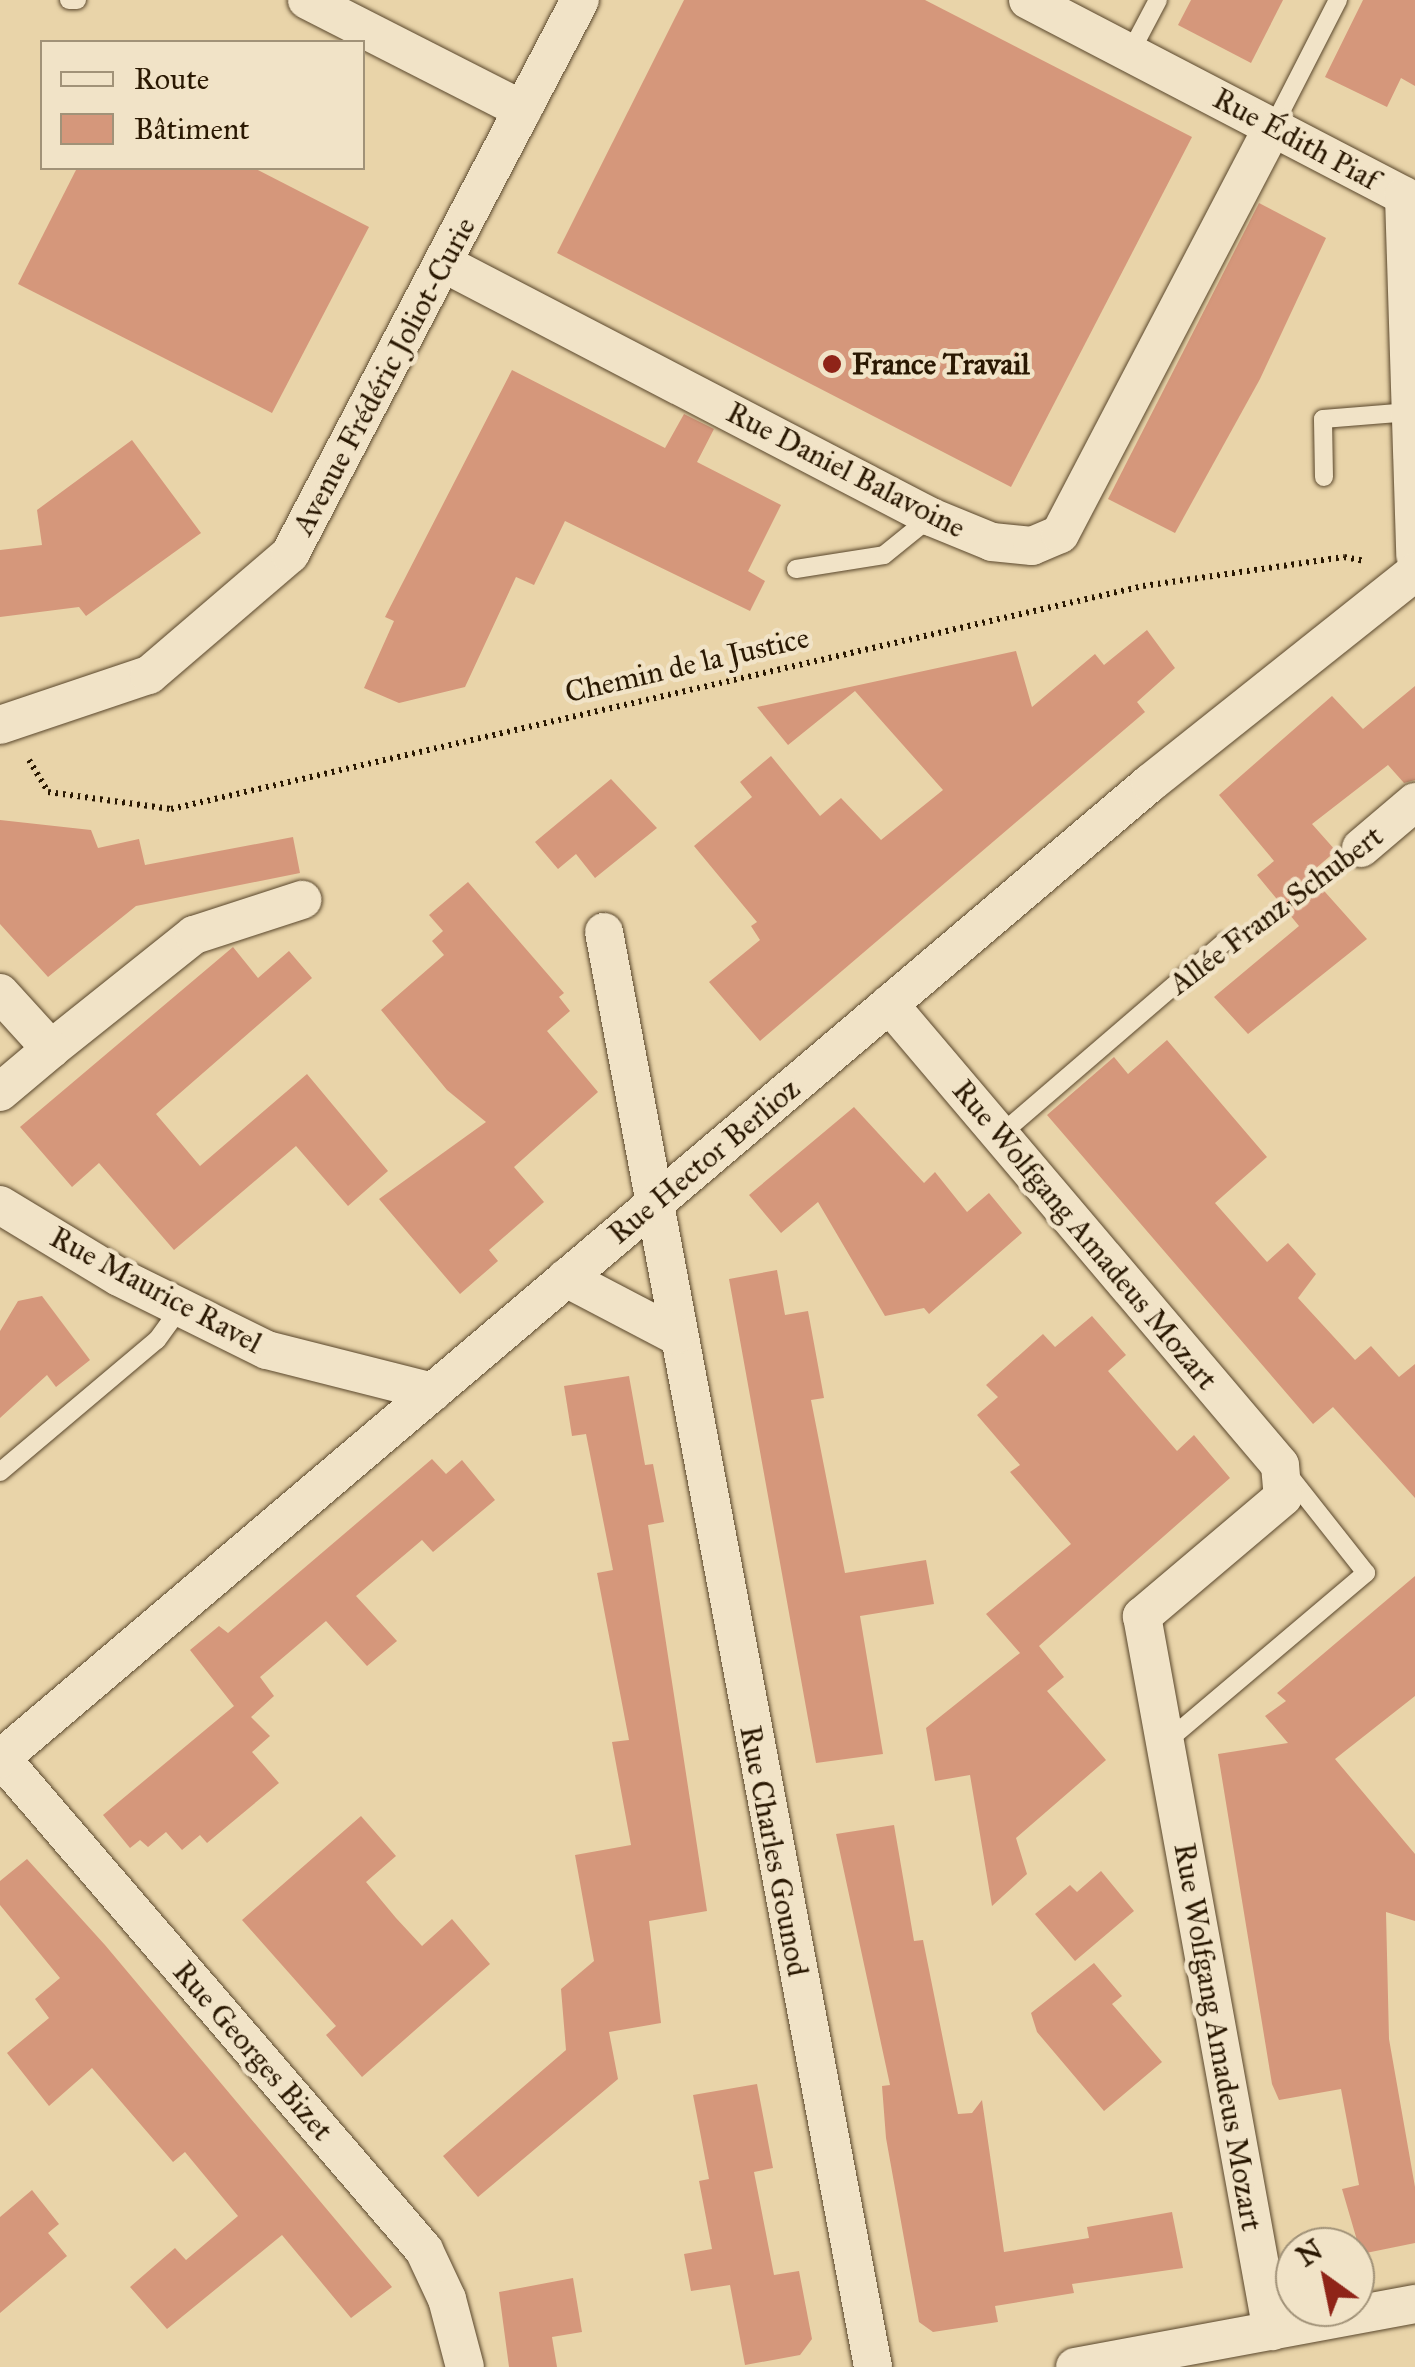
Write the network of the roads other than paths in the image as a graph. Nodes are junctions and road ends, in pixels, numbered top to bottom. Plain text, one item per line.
1 (68, 0) edge
2 (77, 0) edge
3 (306, 0) edge
4 (580, 0) edge
5 (1028, 0) edge
6 (1158, 0) edge
7 (1338, 0) edge
8 (1130, 52) junction
9 (523, 110) junction
10 (1273, 127) junction
11 (1409, 194) edge
12 (443, 264) junction
13 (1412, 367) edge
14 (1410, 412) junction
15 (1324, 477) dead end
16 (931, 517) junction
17 (1403, 564) edge
18 (796, 570) dead end
19 (4, 725) edge
20 (1415, 802) edge
21 (1360, 848) road end
22 (302, 900) dead end
23 (604, 932) dead end
24 (1224, 942) road end
25 (0, 992) edge
26 (889, 1004) junction
27 (50, 1049) junction
28 (0, 1092) edge
29 (1000, 1135) junction
30 (656, 1202) junction
31 (0, 1205) edge
32 (566, 1278) junction
33 (181, 1307) junction
34 (676, 1335) junction
35 (433, 1392) junction
36 (1280, 1465) junction
37 (0, 1472) edge
38 (1165, 1743) junction
39 (0, 1758) edge
40 (1415, 2304) edge
41 (1272, 2331) junction
42 (465, 2367) edge
43 (872, 2367) edge
44 (1075, 2367) edge

1 - 2 lane
3 - 9 street
4 - 9 street, Avenue Frédéric Joliot-Curie
5 - 8 street, Rue Édith Piaf
6 - 8 lane
7 - 10 lane
8 - 10 street, Rue Édith Piaf
9 - 12 street, Avenue Frédéric Joliot-Curie
10 - 11 street, Rue Édith Piaf
10 - 16 street, Rue Daniel Balavoine
11 - 13 street, Rue Édith Piaf
12 - 16 street, Rue Daniel Balavoine
12 - 19 street, Avenue Frédéric Joliot-Curie
13 - 14 street, Rue Édith Piaf
14 - 15 lane
14 - 17 street, Rue Édith Piaf
16 - 18 lane
17 - 26 street, Rue Hector Berlioz
20 - 21 street, Allée Franz Schubert
22 - 27 street
23 - 30 street, Rue Charles Gounod
24 - 29 lane, Allée Franz Schubert
25 - 27 street
26 - 29 street, Rue Wolfgang Amadeus Mozart
26 - 30 street, Rue Hector Berlioz
27 - 28 street
29 - 36 street, Rue Wolfgang Amadeus Mozart
30 - 32 street, Rue Hector Berlioz
30 - 34 street, Rue Charles Gounod
31 - 33 street, Rue Maurice Ravel
32 - 34 street
32 - 35 street, Rue Hector Berlioz
33 - 35 street, Rue Maurice Ravel
33 - 37 lane
34 - 43 street, Rue Charles Gounod
35 - 39 street, Rue Hector Berlioz
36 - 38 street, Rue Wolfgang Amadeus Mozart
36 - 38 lane, Rue Wolfgang Amadeus Mozart
38 - 41 street, Rue Wolfgang Amadeus Mozart
39 - 42 street, Rue Georges Bizet
40 - 41 street
41 - 44 street

